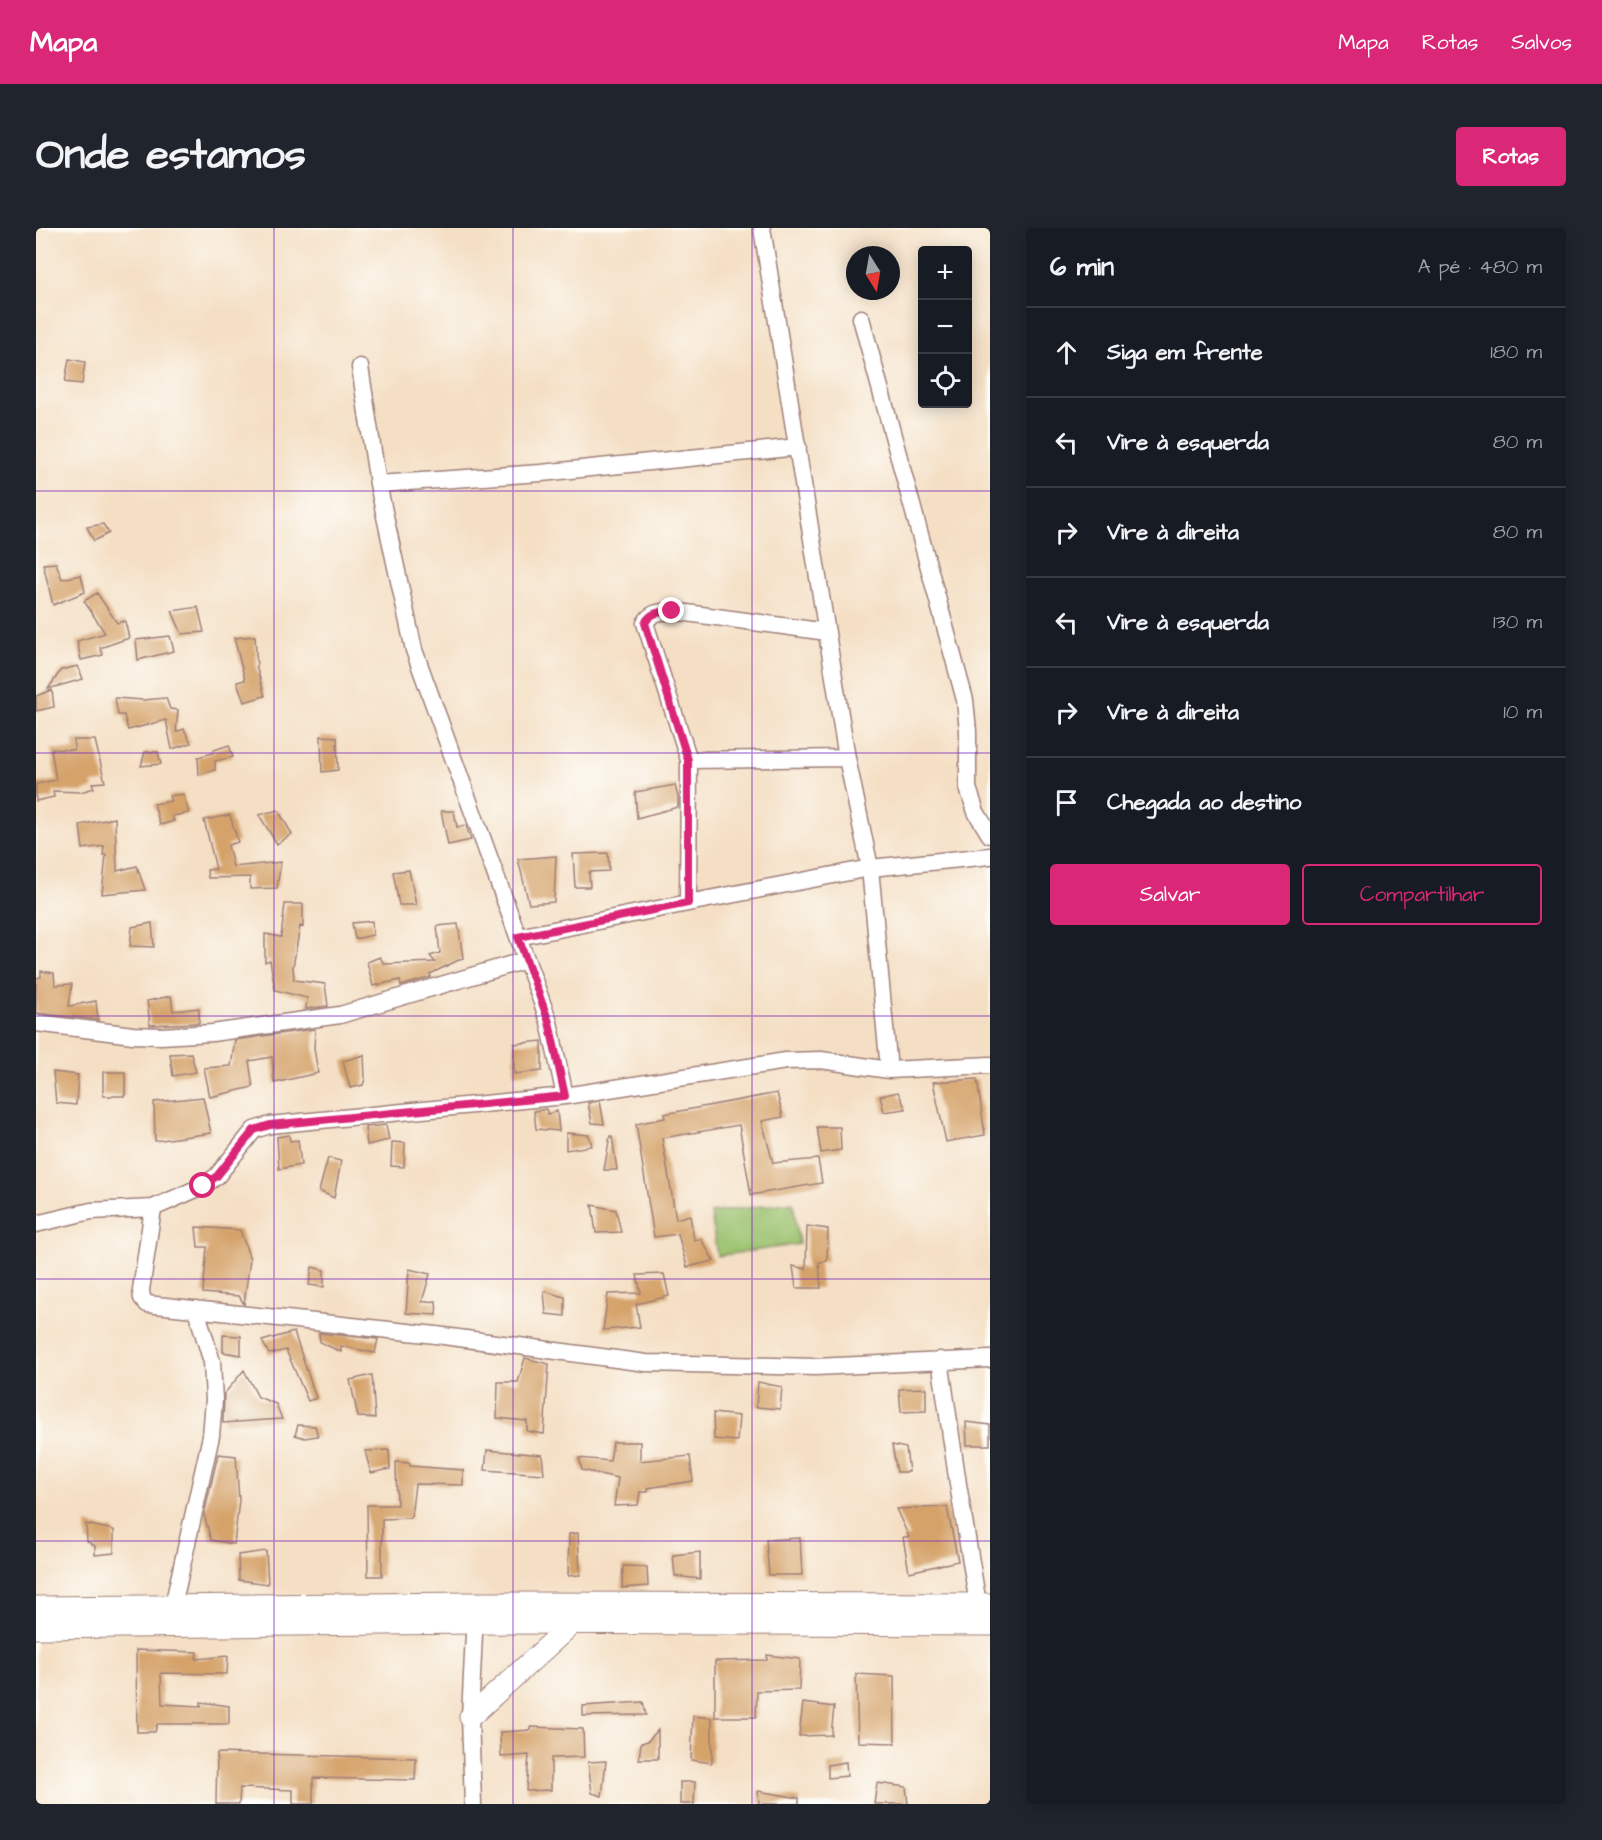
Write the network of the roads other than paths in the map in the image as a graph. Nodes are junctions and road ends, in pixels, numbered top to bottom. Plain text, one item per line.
1 (762, 228) edge
2 (861, 318) dead end
3 (360, 367) dead end
4 (798, 447) junction
5 (378, 484) junction
6 (827, 632) junction
7 (847, 758) junction
8 (688, 760) junction
9 (990, 835) edge
10 (990, 856) edge
11 (870, 868) junction
12 (688, 903) junction
13 (518, 937) junction
14 (526, 960) junction
15 (36, 1023) edge
16 (990, 1065) edge
17 (889, 1071) junction
18 (565, 1096) junction
19 (153, 1208) junction
20 (36, 1224) edge
21 (196, 1309) junction
22 (990, 1359) edge
23 (940, 1360) junction
24 (984, 1604) edge
25 (36, 1606) edge
26 (173, 1606) junction
27 (475, 1613) junction
28 (78, 1617) junction
29 (573, 1623) junction
30 (990, 1625) edge
31 (36, 1628) edge
32 (470, 1717) junction
33 (472, 1804) edge

1 - 4 street
2 - 9 street
3 - 5 street
4 - 5 street
4 - 6 street
5 - 13 street
6 - 7 street
6 - 8 street
7 - 8 street
7 - 11 street
8 - 12 street
10 - 11 street
11 - 12 street
11 - 17 street
12 - 13 street
13 - 14 street
14 - 15 street
14 - 18 street
16 - 17 street
17 - 18 street
18 - 19 street
19 - 20 street
19 - 21 street
21 - 23 street
21 - 26 street
22 - 23 street
23 - 24 street
24 - 27 street
25 - 28 street
26 - 27 street
26 - 28 street
27 - 28 street
27 - 29 street
27 - 32 street
28 - 31 street
29 - 30 street
29 - 32 street
32 - 33 street

